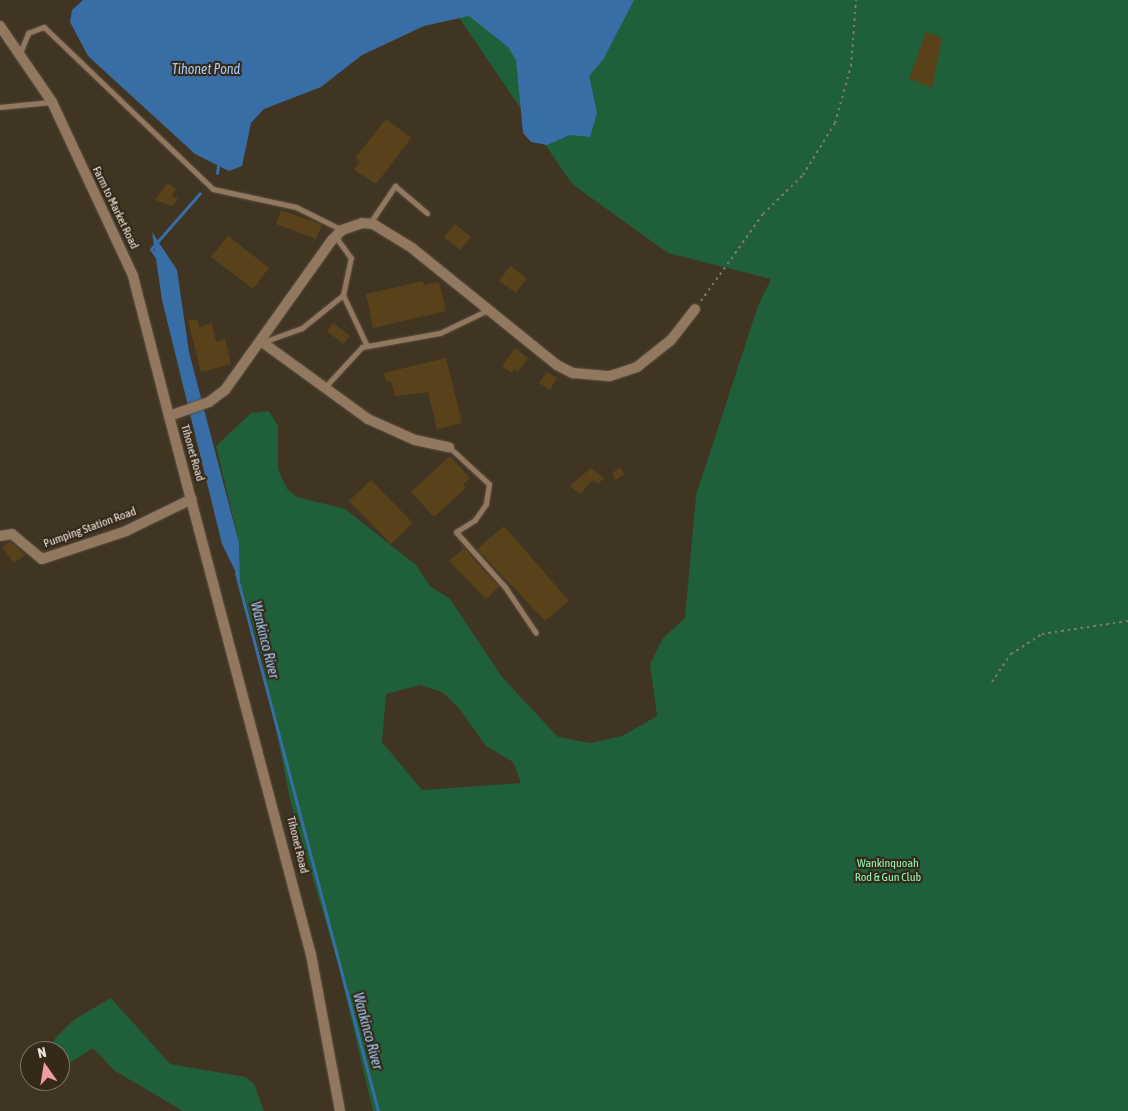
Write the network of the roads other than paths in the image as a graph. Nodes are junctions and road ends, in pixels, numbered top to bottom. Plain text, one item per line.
1 (0, 26) edge
2 (20, 53) junction
3 (52, 102) junction
4 (0, 107) edge
5 (428, 213) dead end
6 (369, 224) junction
7 (339, 233) junction
8 (343, 295) junction
9 (695, 309) road end
10 (488, 310) junction
11 (262, 342) junction
12 (367, 346) junction
13 (324, 388) junction
14 (169, 416) junction
15 (450, 447) joint
16 (192, 499) junction
17 (0, 536) edge
18 (536, 633) dead end
19 (340, 1111) edge

1 - 2 street, Farm to Market Road
2 - 3 street, Farm to Market Road
2 - 7 lane
3 - 4 lane
3 - 14 street, Farm to Market Road
5 - 6 lane
6 - 7 street
6 - 10 street
7 - 8 lane
7 - 11 street, Tihonet Road
8 - 11 lane
8 - 12 lane
9 - 10 street
10 - 12 lane
11 - 13 street
11 - 14 street, Tihonet Road
12 - 13 lane
13 - 15 street
14 - 16 street, Tihonet Road
15 - 18 lane
16 - 17 street, Pumping Station Road
16 - 19 street, Tihonet Road

